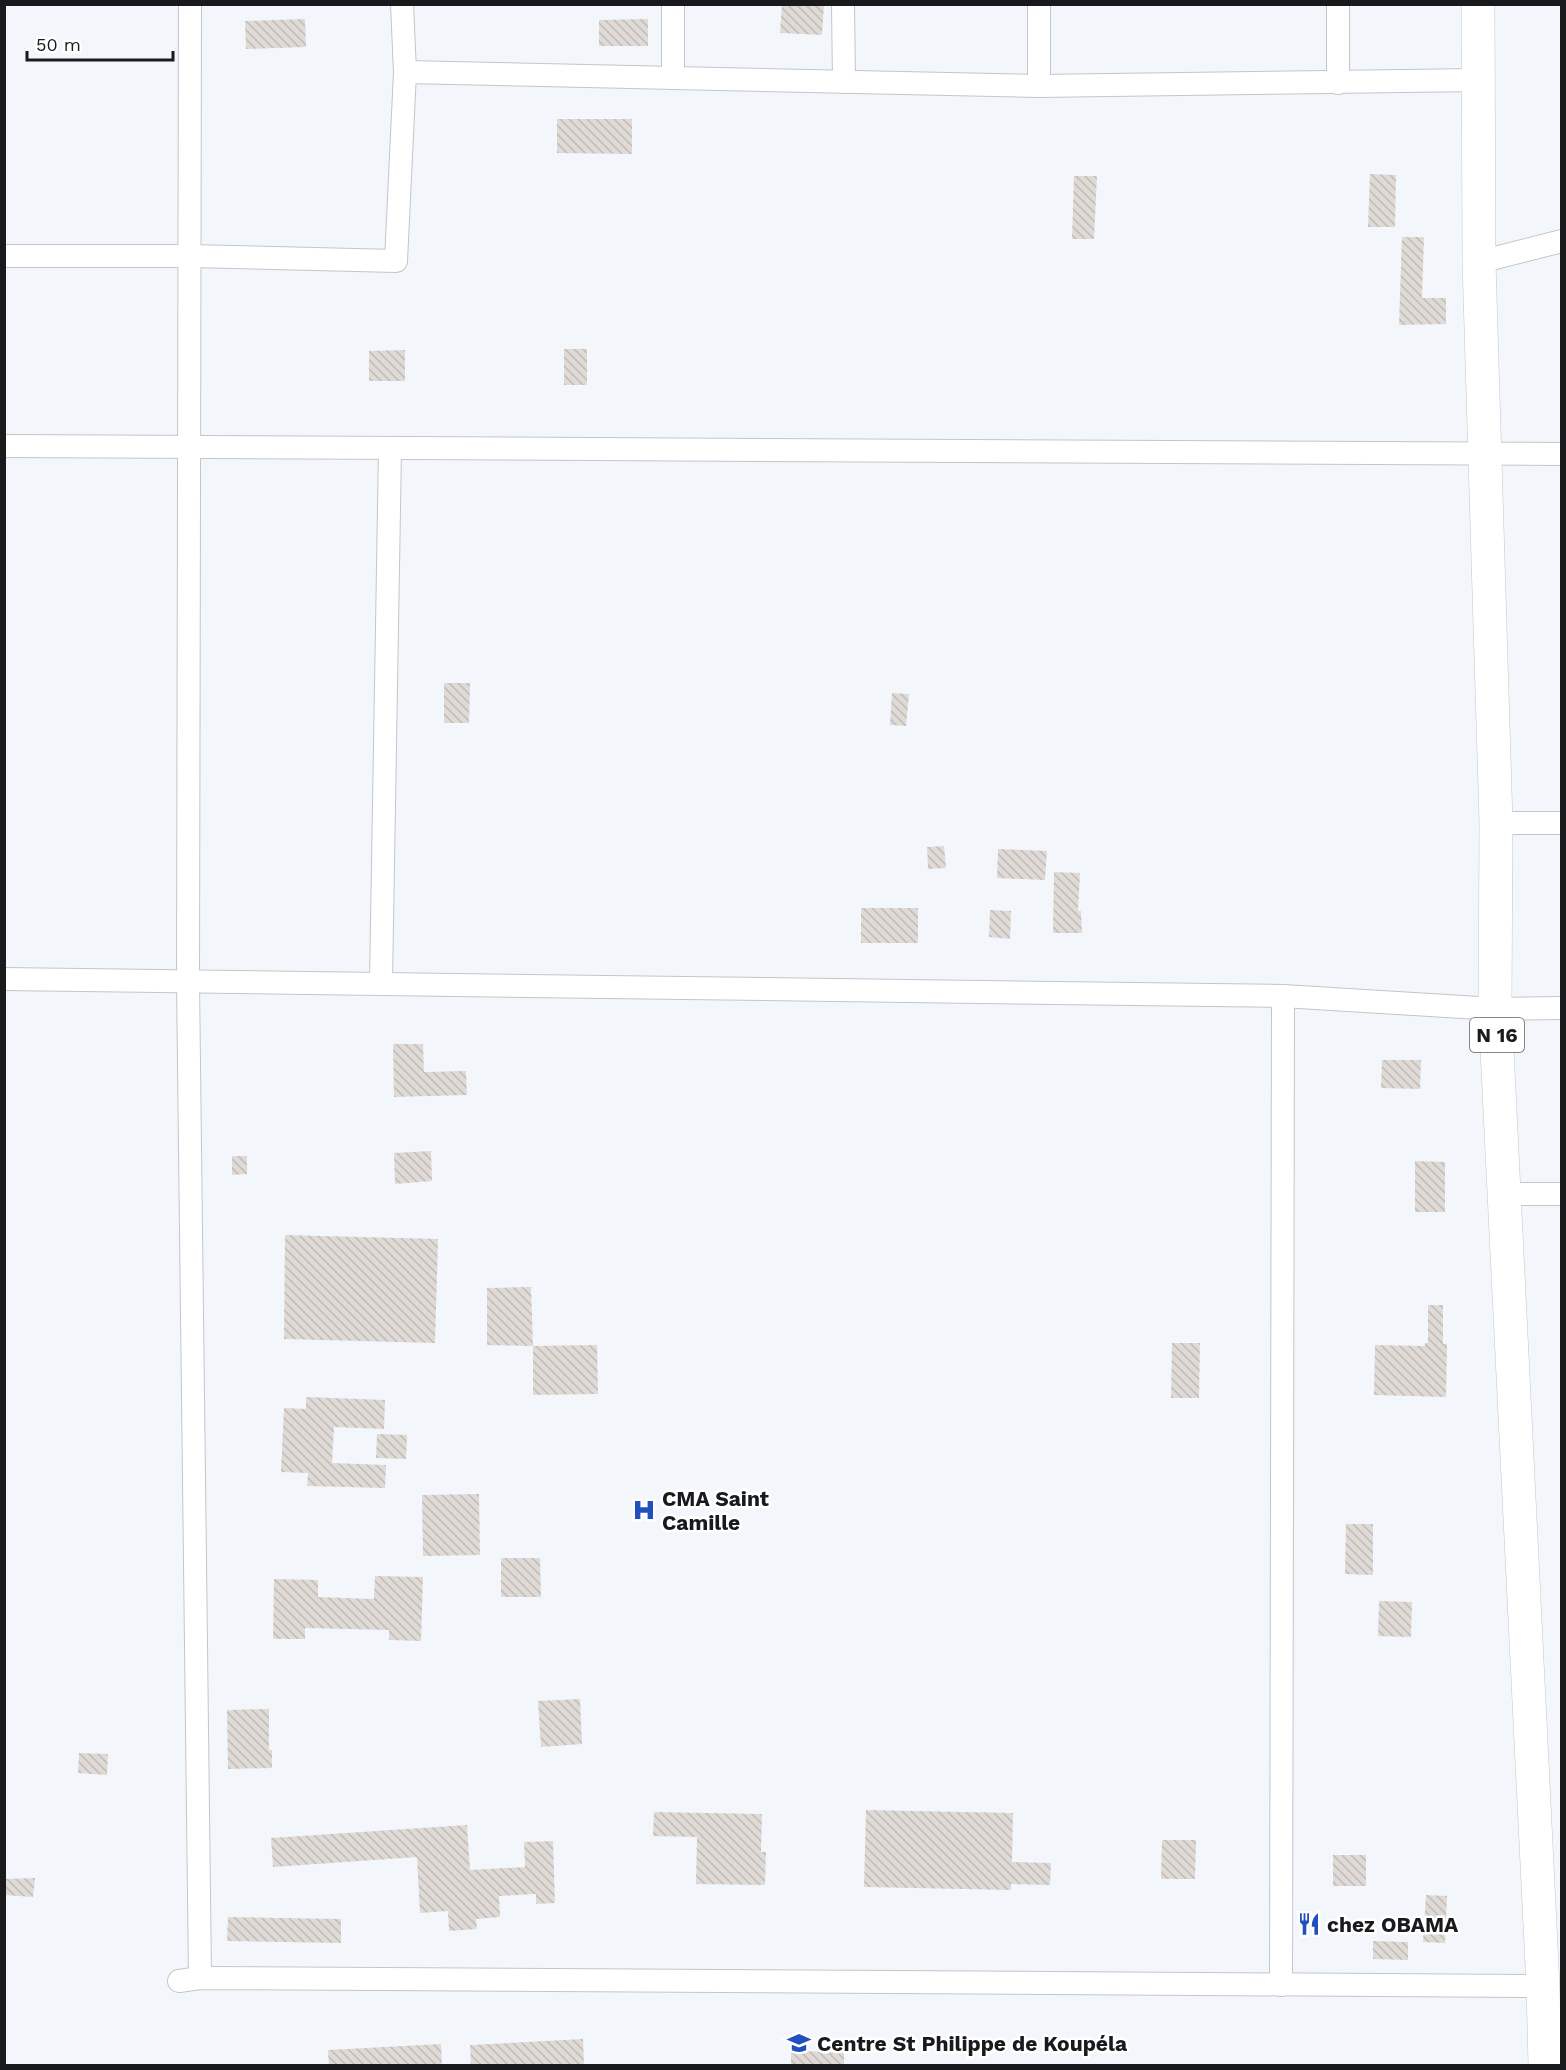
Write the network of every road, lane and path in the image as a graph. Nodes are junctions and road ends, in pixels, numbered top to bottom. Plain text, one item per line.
1 (190, 4) edge
2 (402, 4) edge
3 (673, 4) edge
4 (843, 4) edge
5 (1039, 4) edge
6 (1338, 4) edge
7 (1479, 4) edge
8 (405, 72) junction
9 (673, 78) junction
10 (1479, 80) junction
11 (844, 82) junction
12 (1338, 83) junction
13 (1039, 86) junction
14 (1562, 241) edge
15 (4, 256) edge
16 (189, 256) junction
17 (1479, 262) junction
18 (4, 446) edge
19 (189, 447) junction
20 (390, 447) junction
21 (1485, 454) junction
22 (1562, 454) edge
23 (1496, 823) junction
24 (1562, 823) edge
25 (4, 979) edge
26 (188, 981) junction
27 (381, 983) junction
28 (1283, 996) junction
29 (1562, 1008) edge
30 (1495, 1009) junction
31 (1505, 1194) junction
32 (1562, 1194) edge
33 (1281, 1985) junction
34 (1543, 1986) junction
35 (1545, 2066) edge

1 - 16 street
2 - 8 street
3 - 9 street
4 - 11 street
5 - 13 street
6 - 12 street
7 - 10 highway, N 16
8 - 9 street
8 - 16 street
9 - 11 street
10 - 12 street
10 - 17 highway, N 16
11 - 13 street
12 - 13 street
14 - 17 street
15 - 16 street
16 - 19 street
17 - 21 highway, N 16
18 - 19 street
19 - 20 street
19 - 26 street
20 - 21 street
20 - 27 street
21 - 22 street
21 - 23 highway, N 16
23 - 24 street
23 - 30 highway, N 16
25 - 26 street
26 - 27 street
26 - 33 street
27 - 28 street
28 - 30 street
28 - 33 street
29 - 30 street
30 - 31 highway, N 16
31 - 32 street
31 - 34 highway, N 16
33 - 34 street
34 - 35 highway, N 16

